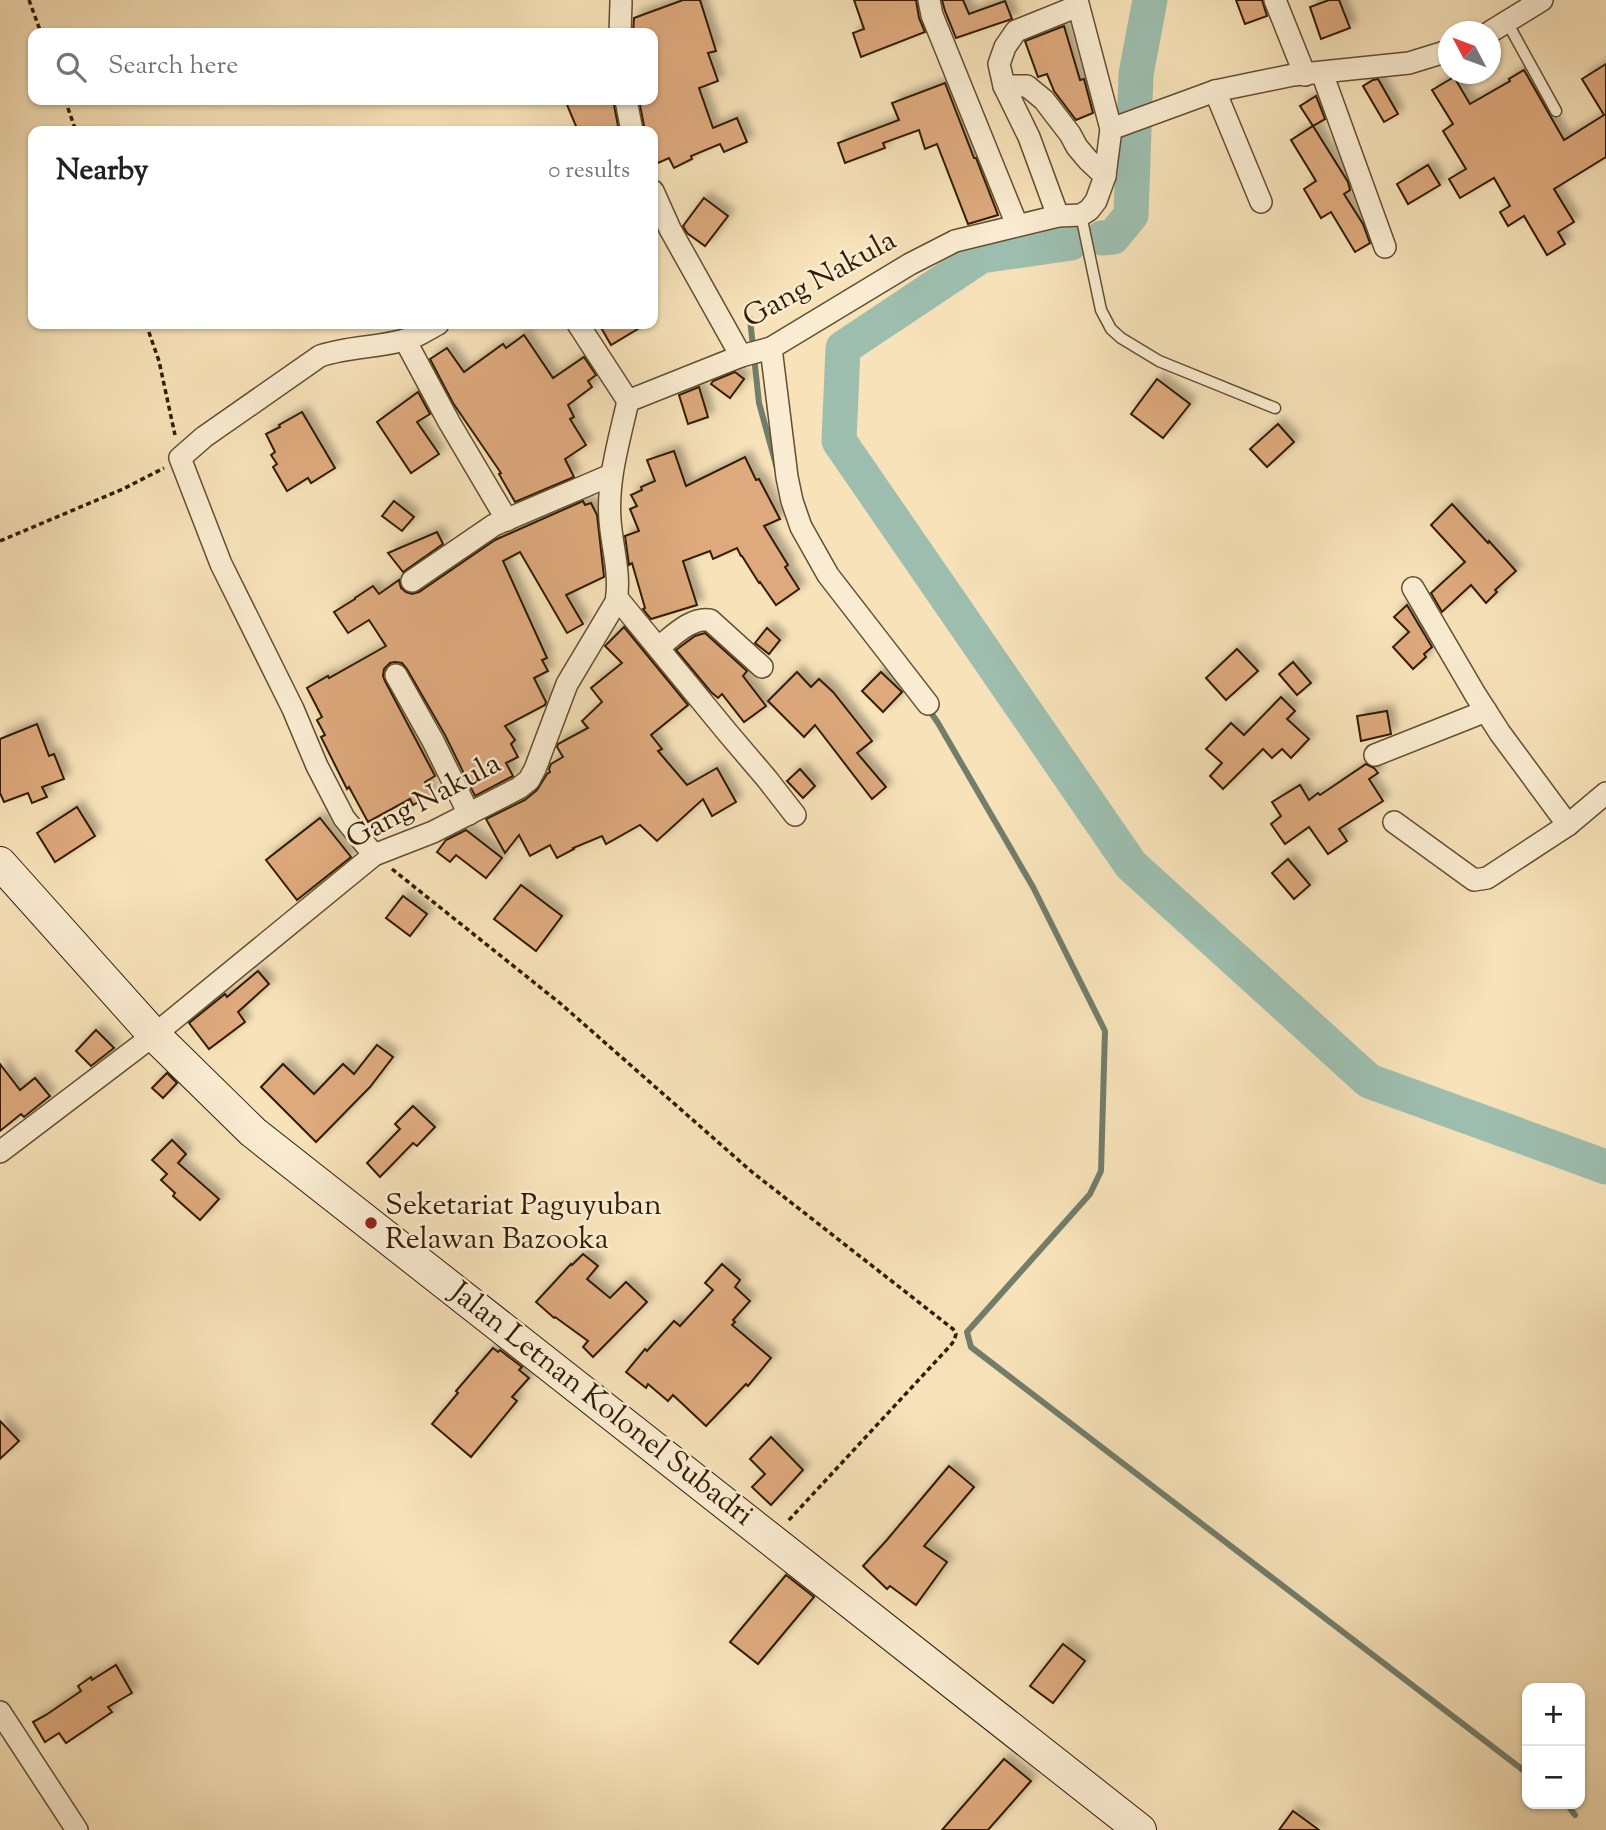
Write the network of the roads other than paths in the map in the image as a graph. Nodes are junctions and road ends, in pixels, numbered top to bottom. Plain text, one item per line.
1 (929, 0) edge
2 (1275, 0) edge
3 (1542, 0) edge
4 (621, 2) dead end
5 (1077, 3) edge
6 (1501, 26) edge
7 (620, 28) edge
8 (1501, 30) edge
9 (1438, 54) edge
10 (1313, 74) junction
11 (1004, 86) junction
12 (1215, 91) junction
13 (627, 105) edge
14 (1556, 111) dead end
15 (1124, 124) junction
16 (631, 126) edge
17 (1105, 176) junction
18 (658, 202) edge
19 (1261, 202) dead end
20 (1081, 215) junction
21 (1058, 216) junction
22 (1017, 225) junction
23 (1385, 247) dead end
24 (428, 329) edge
25 (581, 329) edge
26 (405, 340) junction
27 (756, 352) junction
28 (628, 401) junction
29 (1275, 408) dead end
30 (611, 475) junction
31 (507, 520) junction
32 (412, 581) dead end
33 (1413, 588) dead end
34 (617, 598) junction
35 (659, 647) junction
36 (762, 667) dead end
37 (396, 675) dead end
38 (929, 704) dead end
39 (1486, 710) junction
40 (1376, 755) dead end
41 (1606, 793) edge
42 (469, 814) junction
43 (795, 815) dead end
44 (1394, 822) dead end
45 (1569, 825) junction
46 (374, 855) junction
47 (0, 863) edge
48 (154, 1035) junction
49 (0, 1152) edge
50 (0, 1712) edge
51 (76, 1830) edge
52 (1140, 1830) edge

1 - 22 street
2 - 10 street
3 - 6 street
4 - 7 street
5 - 11 street
5 - 15 street
8 - 14 lane
9 - 10 street
10 - 12 street
10 - 23 street
11 - 17 street
11 - 21 street
12 - 15 street
12 - 19 street
13 - 16 street
15 - 17 street
17 - 20 street
18 - 27 street
20 - 21 street, Gang Nakula
20 - 29 lane
21 - 22 street, Gang Nakula
22 - 27 street, Gang Nakula
24 - 26 street
25 - 28 street
26 - 31 street
26 - 46 street
27 - 28 street, Gang Nakula
27 - 38 street
28 - 30 street, Gang Nakula
30 - 31 street
30 - 34 street, Gang Nakula
31 - 32 street
33 - 39 street
34 - 35 street
34 - 42 street, Gang Nakula
35 - 36 street
35 - 43 street
37 - 42 street
39 - 40 street
39 - 45 street
41 - 45 street
42 - 46 street, Gang Nakula
44 - 45 street
46 - 48 street, Gang Nakula
47 - 48 main road, Jalan Letnan Kolonel Subadri
48 - 49 street, Gang Nakula
48 - 52 main road, Jalan Letnan Kolonel Subadri
50 - 51 street

